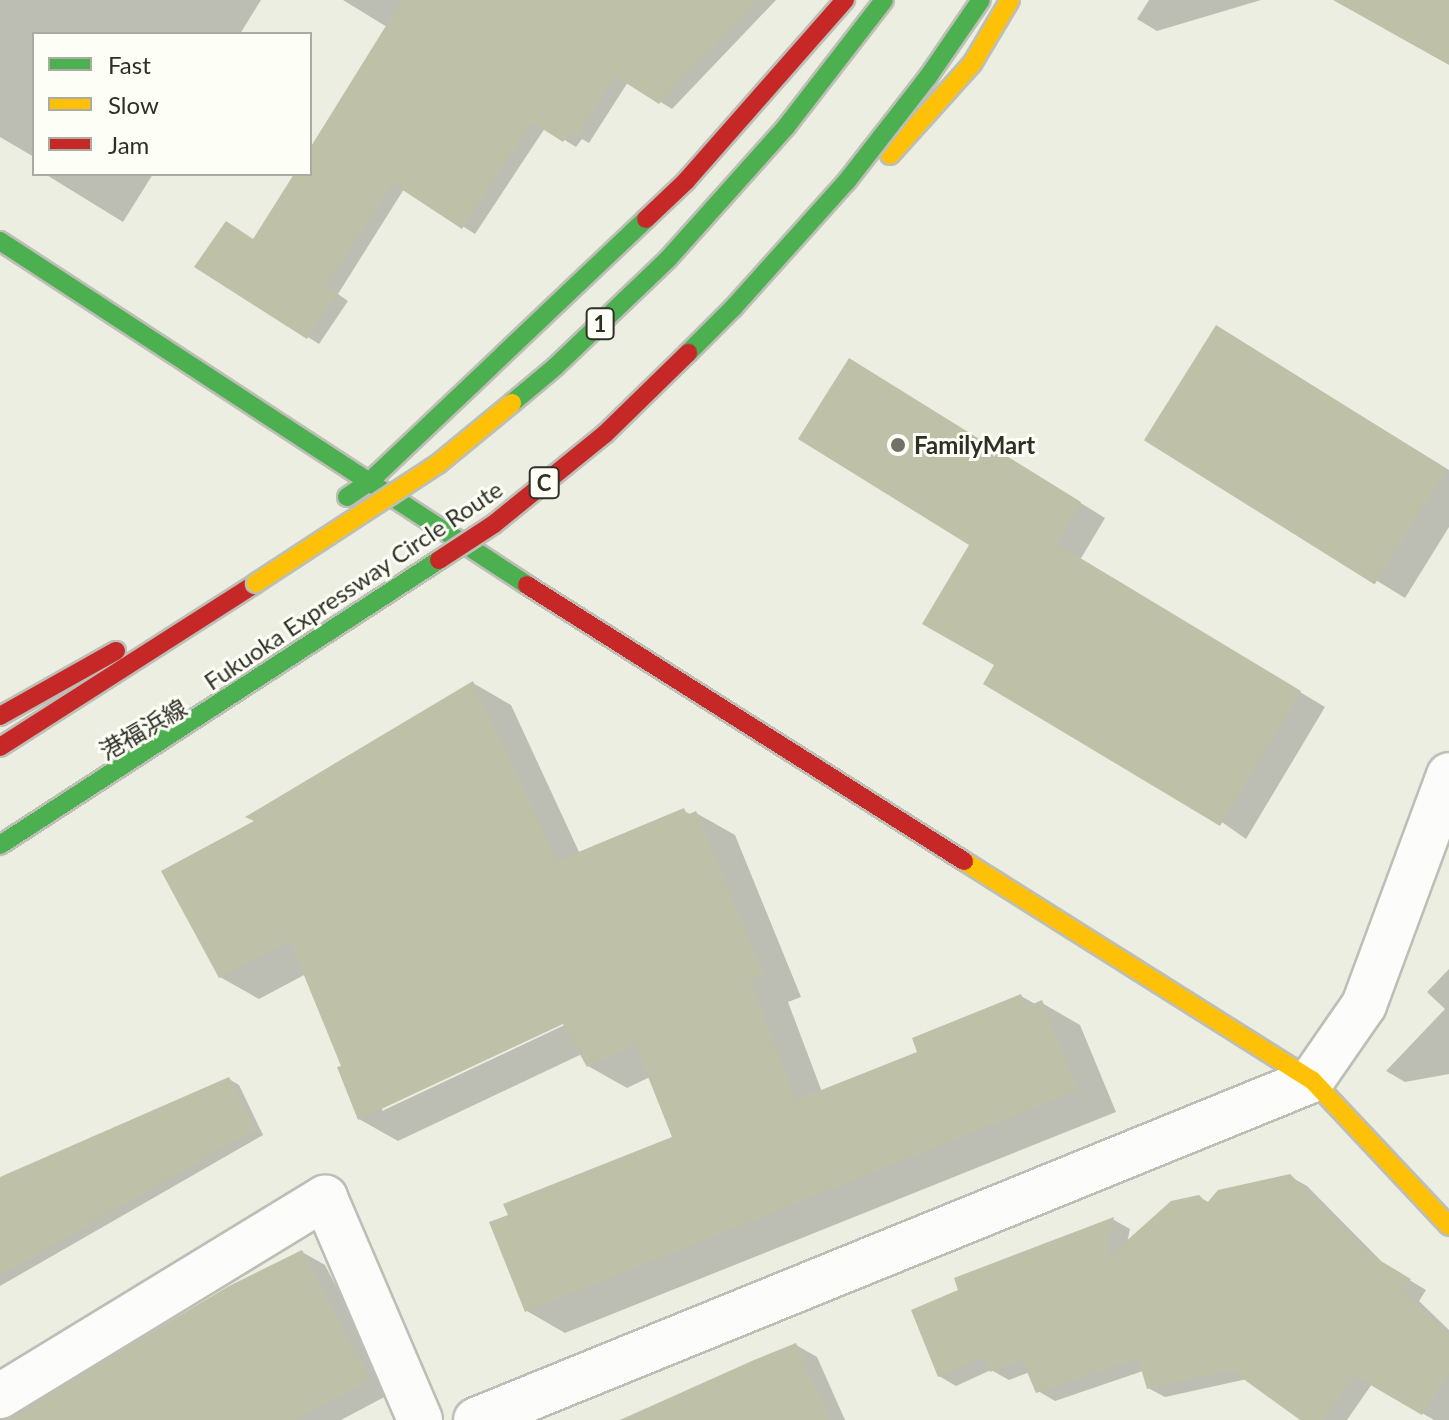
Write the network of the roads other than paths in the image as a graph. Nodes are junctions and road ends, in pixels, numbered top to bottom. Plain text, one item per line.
1 (845, 0) edge
2 (884, 0) edge
3 (981, 0) edge
4 (1010, 0) edge
5 (0, 241) edge
6 (369, 482) junction
7 (333, 507) dead end
8 (461, 544) junction
9 (273, 549) dead end
10 (256, 583) junction
11 (0, 716) edge
12 (0, 726) edge
13 (0, 747) edge
14 (1449, 775) edge
15 (0, 835) edge
16 (0, 845) edge
17 (1312, 1080) junction
18 (1449, 1226) edge
19 (0, 1396) edge
20 (420, 1420) edge
21 (476, 1420) edge

1 - 6 main road
2 - 10 main road, 1, bridge
3 - 16 main road, Fukuoka Expressway Circle Route / C, bridge
4 - 8 main road, 港福浜線
5 - 6 main road
6 - 7 main road
6 - 8 main road
8 - 15 main road, 港福浜線
8 - 17 main road
9 - 11 main road
10 - 12 main road
10 - 13 main road, 1
14 - 17 street
17 - 18 main road
17 - 21 street
19 - 20 street

